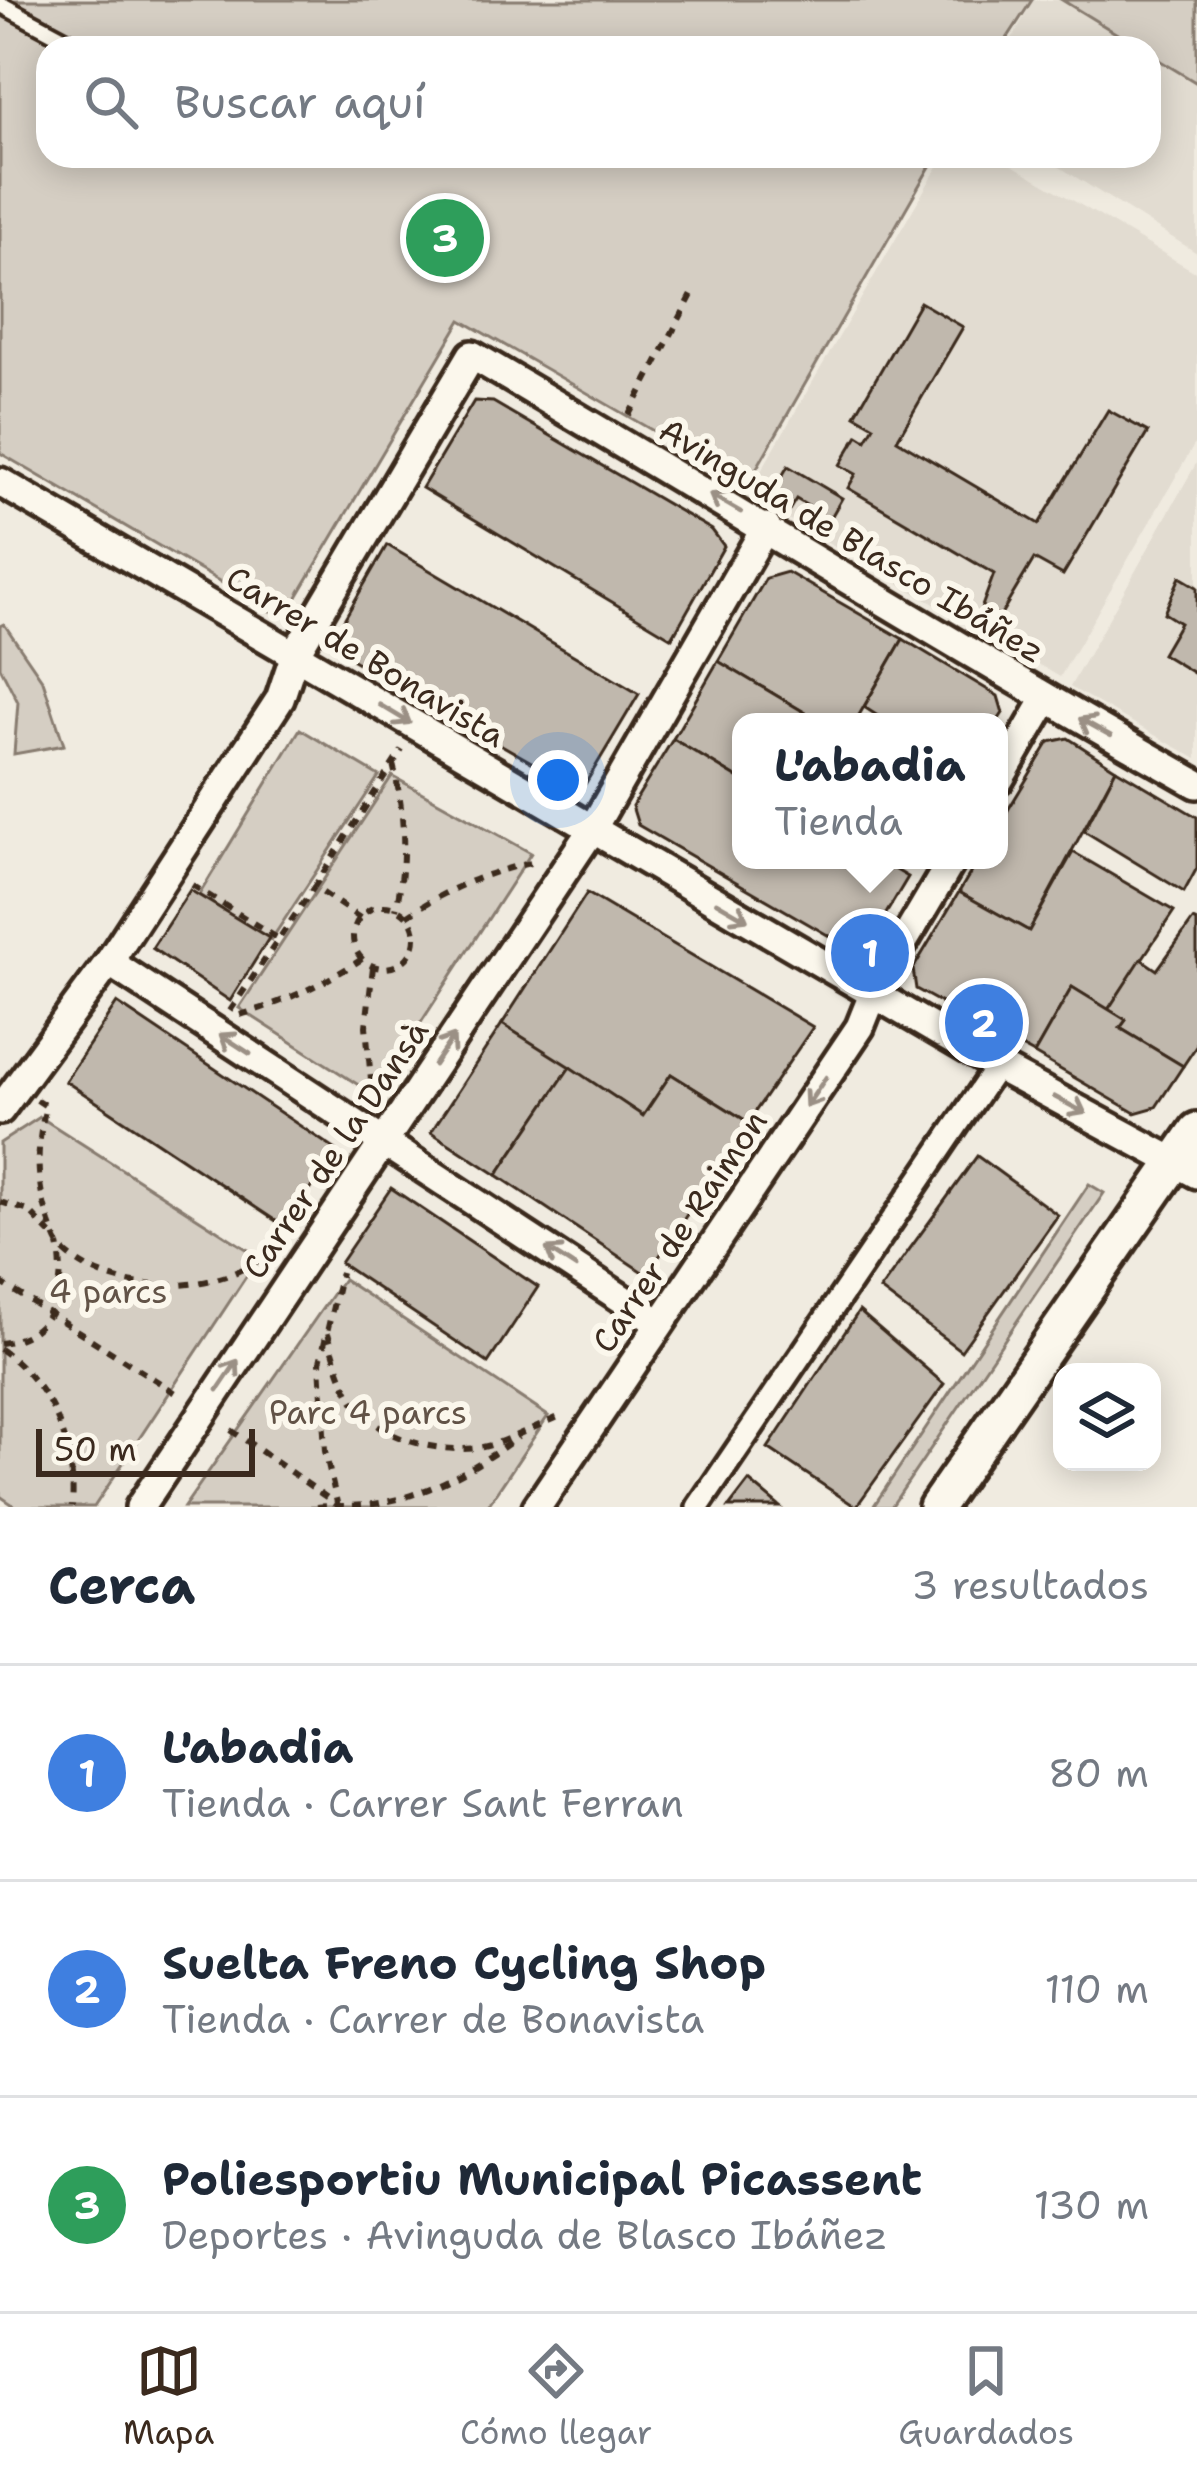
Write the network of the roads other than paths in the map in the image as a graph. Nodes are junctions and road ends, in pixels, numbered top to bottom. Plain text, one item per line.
1 (0, 4) edge
2 (60, 36) edge
3 (0, 482) edge
4 (766, 527) junction
5 (295, 654) junction
6 (1046, 699) junction
7 (1008, 764) edge
8 (1197, 784) edge
9 (591, 831) junction
10 (947, 869) edge
11 (110, 962) junction
12 (874, 992) junction
13 (997, 1066) junction
14 (0, 1110) edge
15 (1197, 1130) edge
16 (383, 1141) junction
17 (1186, 1168) edge
18 (659, 1323) junction
19 (140, 1507) edge
20 (537, 1507) edge
21 (698, 1507) edge
22 (937, 1507) edge

1 - 2 lane
3 - 5 street, Carrer de Bonavista
4 -> 5 street, Avinguda de Blasco Ibáñez
4 - 6 street, Avinguda de Blasco Ibáñez
4 - 9 street, Carrer de la Dansà
5 -> 9 street, Carrer de Bonavista
5 - 11 street
6 - 7 street
8 -> 6 street, Avinguda de Blasco Ibáñez
9 -> 12 street, Carrer de Bonavista
16 -> 9 street, Carrer de la Dansà
10 - 12 street, Carrer de Raimon
11 - 14 street
16 -> 11 street
12 - 13 street, Carrer de Bonavista
12 -> 18 street, Carrer de Raimon
13 -> 17 street, Carrer de Bonavista
13 - 21 street
15 - 17 street
18 -> 16 street
19 -> 16 street, Carrer de la Dansà
17 - 22 street
18 - 20 street, Carrer de Raimon

